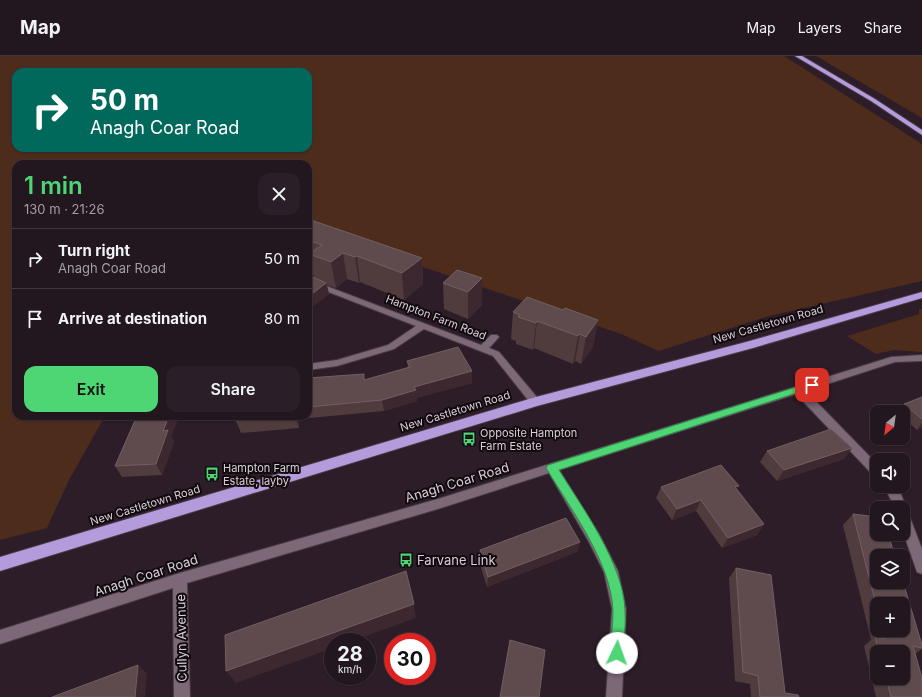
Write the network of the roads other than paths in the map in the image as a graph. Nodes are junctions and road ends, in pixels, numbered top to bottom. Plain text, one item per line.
1 (798, 56) edge
2 (922, 133) edge
3 (312, 282) edge
4 (922, 295) edge
5 (424, 325) junction
6 (494, 338) dead end
7 (484, 349) junction
8 (922, 358) edge
9 (312, 366) edge
10 (798, 390) junction
11 (536, 402) junction
12 (870, 465) edge
13 (552, 468) junction
14 (910, 534) edge
15 (0, 564) edge
16 (922, 568) edge
17 (180, 579) junction
18 (0, 637) edge
19 (182, 697) edge
20 (614, 697) edge

1 - 2 highway
3 - 5 street, Hampton Farm Road
4 - 11 highway, New Castletown Road
5 - 7 street, Hampton Farm Road
5 - 9 street
6 - 7 street
7 - 11 street, Hampton Farm Road
8 - 10 street, Anagh Coar Road
10 - 12 street
10 - 13 street, Anagh Coar Road
11 - 15 highway, New Castletown Road
13 - 17 street, Anagh Coar Road
13 - 20 street
14 - 16 street
17 - 18 street, Anagh Coar Road
17 - 19 street, Cullyn Avenue

